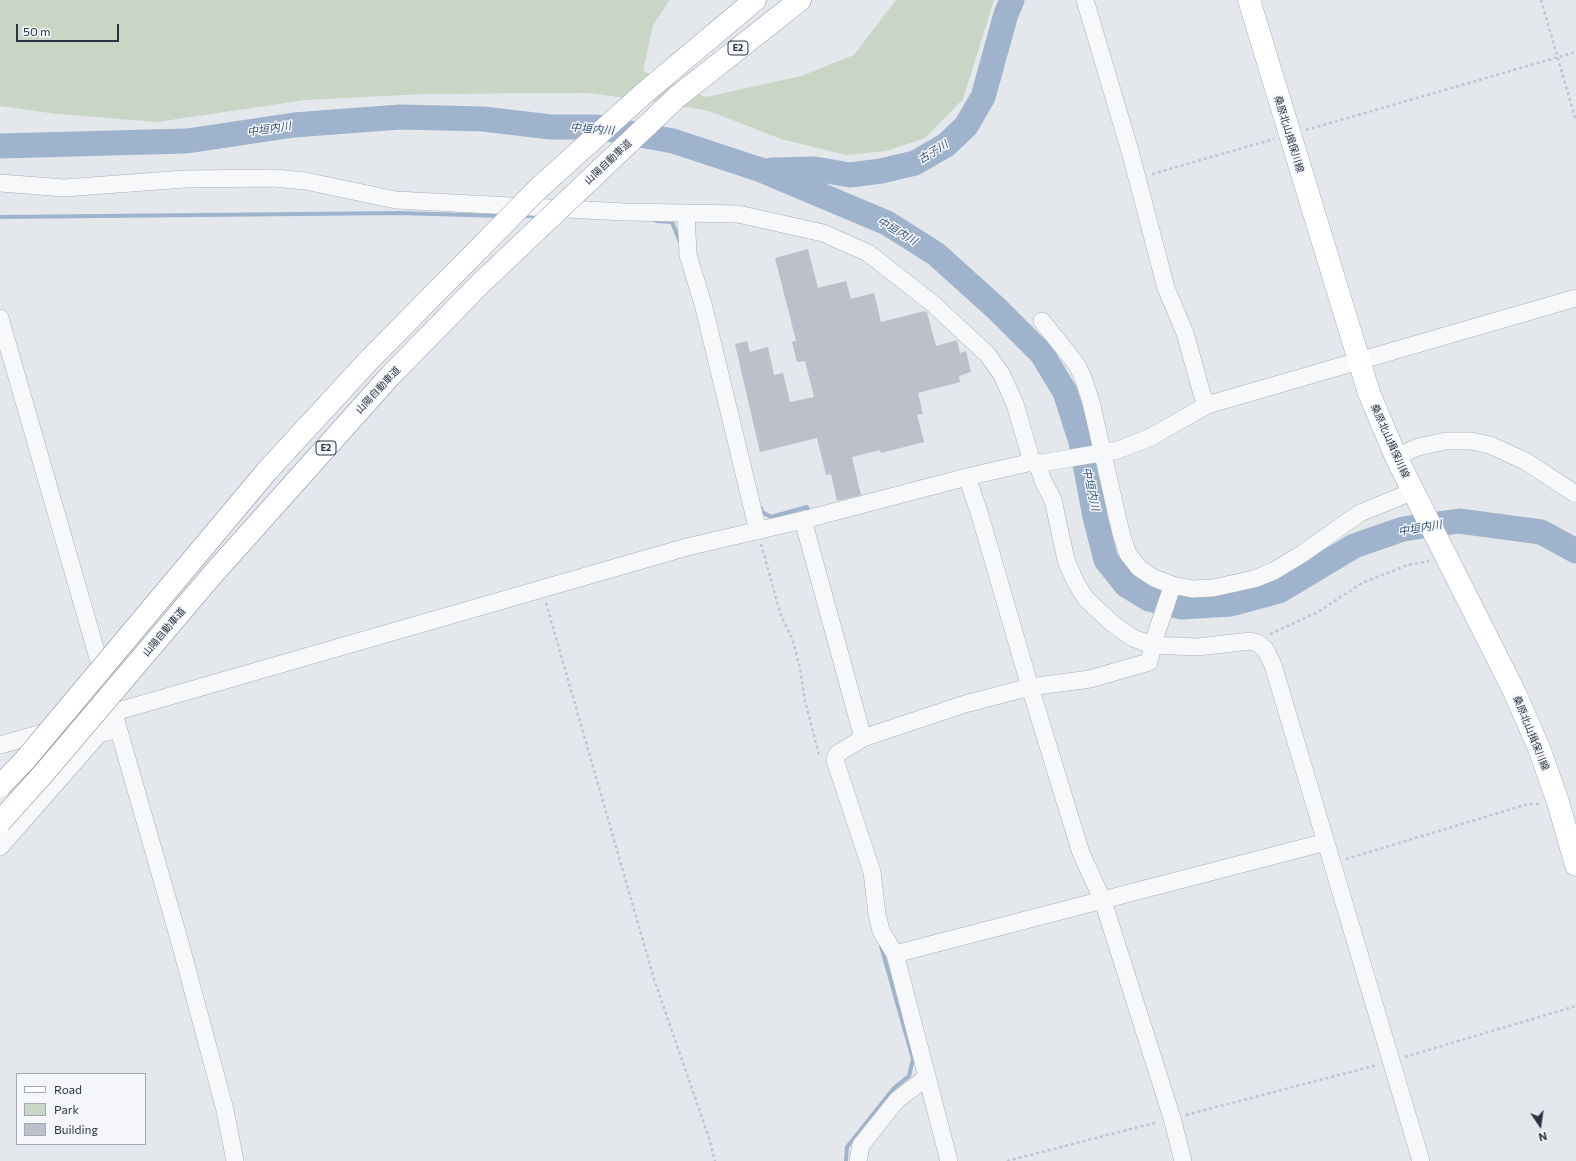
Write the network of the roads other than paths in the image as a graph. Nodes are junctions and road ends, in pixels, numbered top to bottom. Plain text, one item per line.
1 (755, 0) edge
2 (800, 0) edge
3 (1085, 0) edge
4 (1249, 0) edge
5 (0, 183) edge
6 (686, 213) junction
7 (1576, 298) edge
8 (0, 318) edge
9 (1042, 321) dead end
10 (1358, 361) junction
11 (1207, 405) junction
12 (1100, 453) junction
13 (1396, 457) junction
14 (1037, 462) junction
15 (967, 477) junction
16 (1576, 494) edge
17 (1415, 495) junction
18 (803, 520) junction
19 (758, 531) junction
20 (1172, 587) junction
21 (1154, 641) junction
22 (1030, 687) junction
23 (113, 712) junction
24 (68, 725) junction
25 (118, 729) junction
26 (864, 738) junction
27 (0, 745) edge
28 (88, 747) junction
29 (0, 786) edge
30 (0, 822) edge
31 (1326, 842) junction
32 (0, 847) edge
33 (1576, 865) edge
34 (1103, 901) junction
35 (896, 954) junction
36 (926, 1078) junction
37 (235, 1161) edge
38 (858, 1161) edge
39 (949, 1161) edge
40 (1183, 1161) edge
41 (1421, 1161) edge

1 - 29 main road, bridge
2 - 30 main road, 山陽自動車道 / E2, bridge
3 - 11 street
4 - 10 main road, 桑原北山揖保川線
5 - 6 street
6 - 14 street
6 - 19 street
7 - 10 street
8 - 23 street
9 - 12 street
10 - 11 street
10 - 13 main road, 桑原北山揖保川線
11 - 12 street
12 - 14 street
12 - 20 street
13 - 16 street
13 - 17 main road, 桑原北山揖保川線
14 - 15 street
14 - 21 street
15 - 18 street
15 - 22 street
17 - 20 street
17 - 33 main road, 桑原北山揖保川線
18 - 19 street
18 - 26 street
19 - 23 street
20 - 21 street
21 - 22 street
21 - 31 street
22 - 26 street
22 - 34 street
23 - 24 street
23 - 25 street
24 - 27 street
24 - 28 street
25 - 28 street
25 - 37 street
26 - 35 street
28 - 32 street
31 - 34 street
31 - 41 street
34 - 35 street
34 - 40 street
35 - 36 street
36 - 38 street
36 - 39 street

